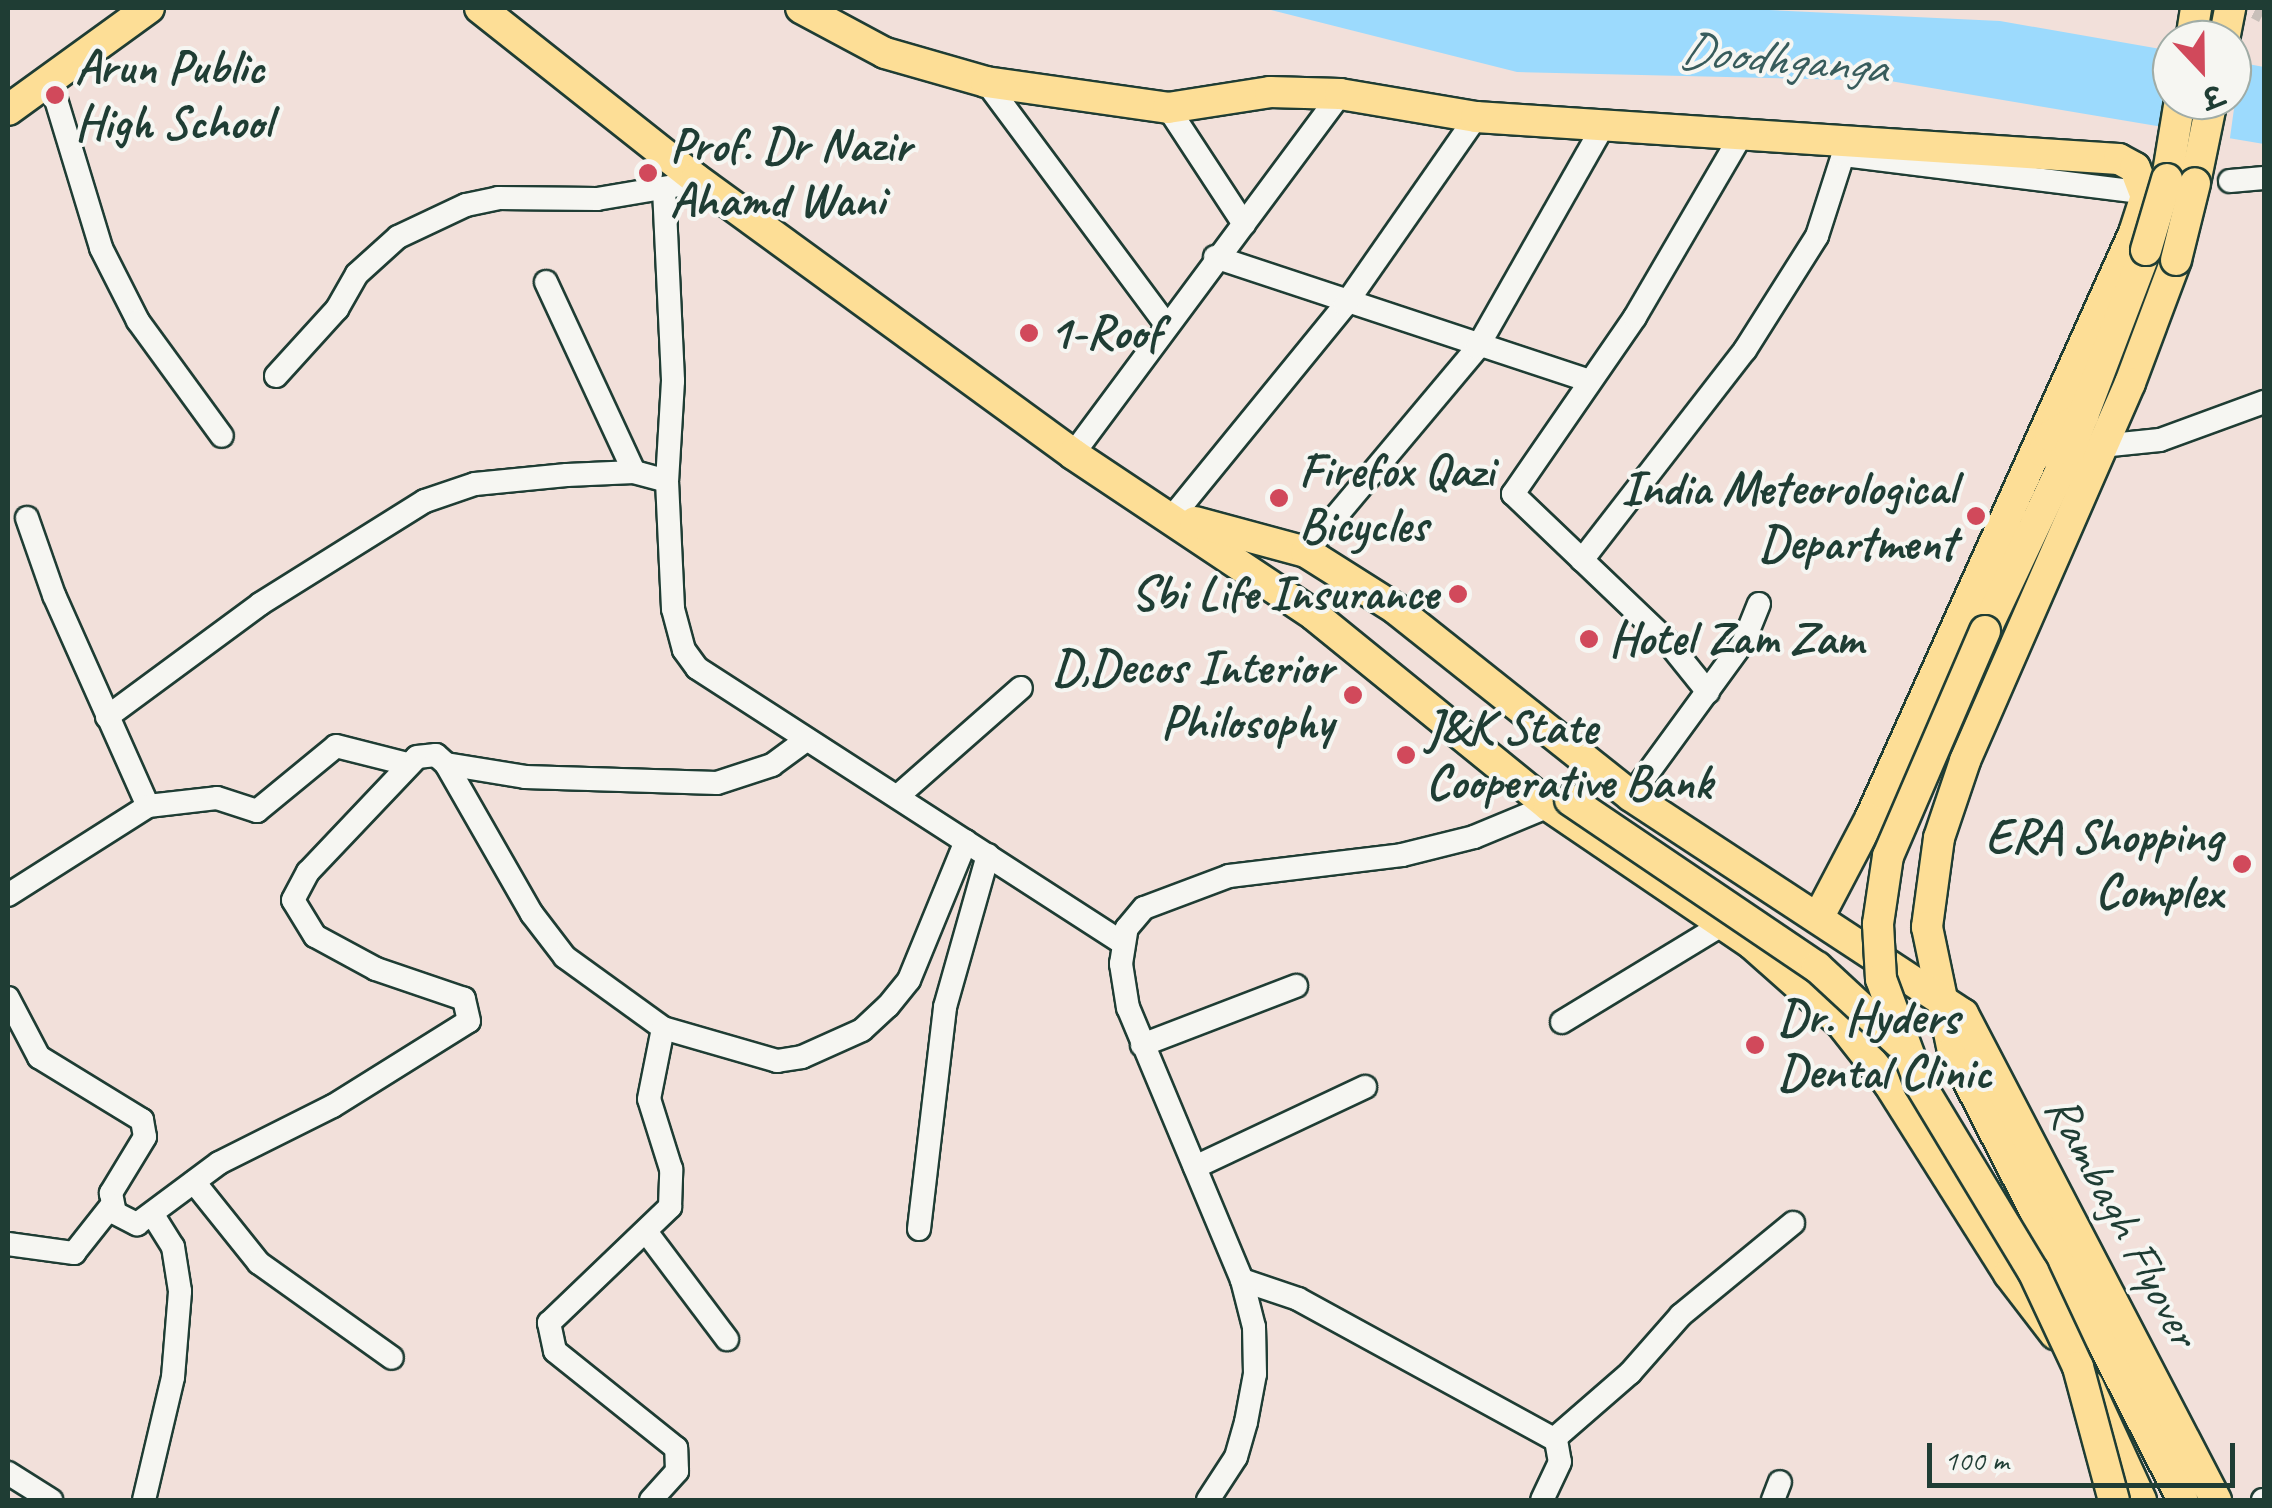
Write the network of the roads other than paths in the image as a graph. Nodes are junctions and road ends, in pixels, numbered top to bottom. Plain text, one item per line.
1 (480, 8) edge
2 (801, 8) edge
3 (136, 12) edge
4 (986, 82) junction
5 (51, 83) junction
6 (1340, 94) junction
7 (1168, 108) junction
8 (8, 110) edge
9 (1476, 118) junction
10 (2175, 120) edge
11 (2208, 120) edge
12 (1602, 128) junction
13 (1740, 137) junction
14 (2264, 178) edge
15 (696, 179) junction
16 (2230, 181) dead end
17 (664, 189) junction
18 (2152, 195) junction
19 (1244, 224) junction
20 (1215, 257) junction
21 (546, 282) dead end
22 (1345, 304) junction
23 (1167, 326) junction
24 (1477, 348) junction
25 (276, 376) dead end
26 (1588, 380) junction
27 (2264, 402) edge
28 (2082, 416) junction
29 (222, 436) dead end
30 (2102, 446) junction
31 (1073, 454) junction
32 (634, 472) junction
33 (667, 481) junction
34 (1173, 516) junction
35 (27, 518) dead end
36 (1306, 552) junction
37 (1582, 560) junction
38 (1759, 604) dead end
39 (1021, 688) dead end
40 (1708, 692) junction
41 (107, 717) junction
42 (806, 740) junction
43 (408, 764) junction
44 (446, 764) junction
45 (899, 795) junction
46 (1631, 796) junction
47 (1560, 803) junction
48 (148, 806) junction
49 (966, 841) junction
50 (1716, 850) junction
51 (988, 855) junction
52 (8, 894) edge
53 (1688, 900) junction
54 (1824, 920) junction
55 (1723, 924) junction
56 (1121, 942) junction
57 (1296, 986) dead end
58 (1936, 994) junction
59 (8, 998) edge
60 (1562, 1022) dead end
61 (662, 1028) junction
62 (1142, 1045) junction
63 (1901, 1045) junction
64 (1365, 1087) dead end
65 (1195, 1167) junction
66 (194, 1182) junction
67 (112, 1205) junction
68 (154, 1218) junction
69 (1793, 1223) dead end
70 (919, 1229) dead end
71 (648, 1233) junction
72 (8, 1244) edge
73 (1242, 1280) junction
74 (727, 1339) dead end
75 (392, 1358) dead end
76 (1554, 1439) junction
77 (8, 1473) edge
78 (51, 1500) edge
79 (144, 1500) edge
80 (651, 1500) edge
81 (1208, 1500) edge
82 (1542, 1500) edge
83 (2114, 1500) edge
84 (2140, 1500) edge
85 (2182, 1500) edge
86 (2216, 1500) edge

1 - 15 main road
2 - 4 main road
3 - 5 main road
4 - 7 main road
4 - 23 street
5 - 8 main road
5 - 29 street
6 - 7 main road
6 - 9 main road
6 - 19 street
7 - 19 street
9 - 12 main road
9 - 22 street
10 - 28 main road, bridge
11 - 30 main road, bridge
12 - 13 main road
12 - 24 street
13 - 18 main road
13 - 26 street
14 - 16 street
15 - 17 street
15 - 31 main road
17 - 25 street
17 - 33 street
18 - 37 street
18 - 54 main road
19 - 20 street
20 - 22 street
20 - 23 street
21 - 32 street
22 - 24 street
22 - 34 street
23 - 31 street
24 - 26 street
24 - 36 street
26 - 37 street
27 - 30 street
28 - 54 main road
28 - 63 main road, bridge
30 - 58 main road
31 - 34 main road
32 - 33 street
32 - 41 street
33 - 42 street
34 - 36 main road, Rambagh Flyover
34 - 47 main road
35 - 41 street
36 - 46 main road, Rambagh Flyover
37 - 40 street
38 - 40 street
39 - 45 street
40 - 46 street
41 - 48 street
42 - 44 street
42 - 45 street
43 - 44 street
43 - 48 street
43 - 66 street
44 - 61 street
45 - 49 street
46 - 50 main road, Rambagh Flyover
47 - 53 main road
47 - 56 street
47 - 63 main road, bridge
48 - 52 street
49 - 51 street
49 - 61 street
50 - 53 main road
50 - 54 main road, Rambagh Flyover
51 - 56 street
51 - 70 street
53 - 55 main road
54 - 58 main road, Rambagh Flyover
55 - 60 street
55 - 84 main road
56 - 62 street
57 - 62 street
58 - 85 main road
58 - 86 main road, Rambagh Flyover
59 - 67 street
61 - 71 street
62 - 65 street
63 - 83 main road, bridge
64 - 65 street
65 - 73 street
66 - 68 street
66 - 75 street
67 - 68 street
67 - 72 street
68 - 79 street
69 - 76 street
71 - 74 street
71 - 80 street
73 - 76 street
73 - 81 street
76 - 82 street
77 - 78 street

